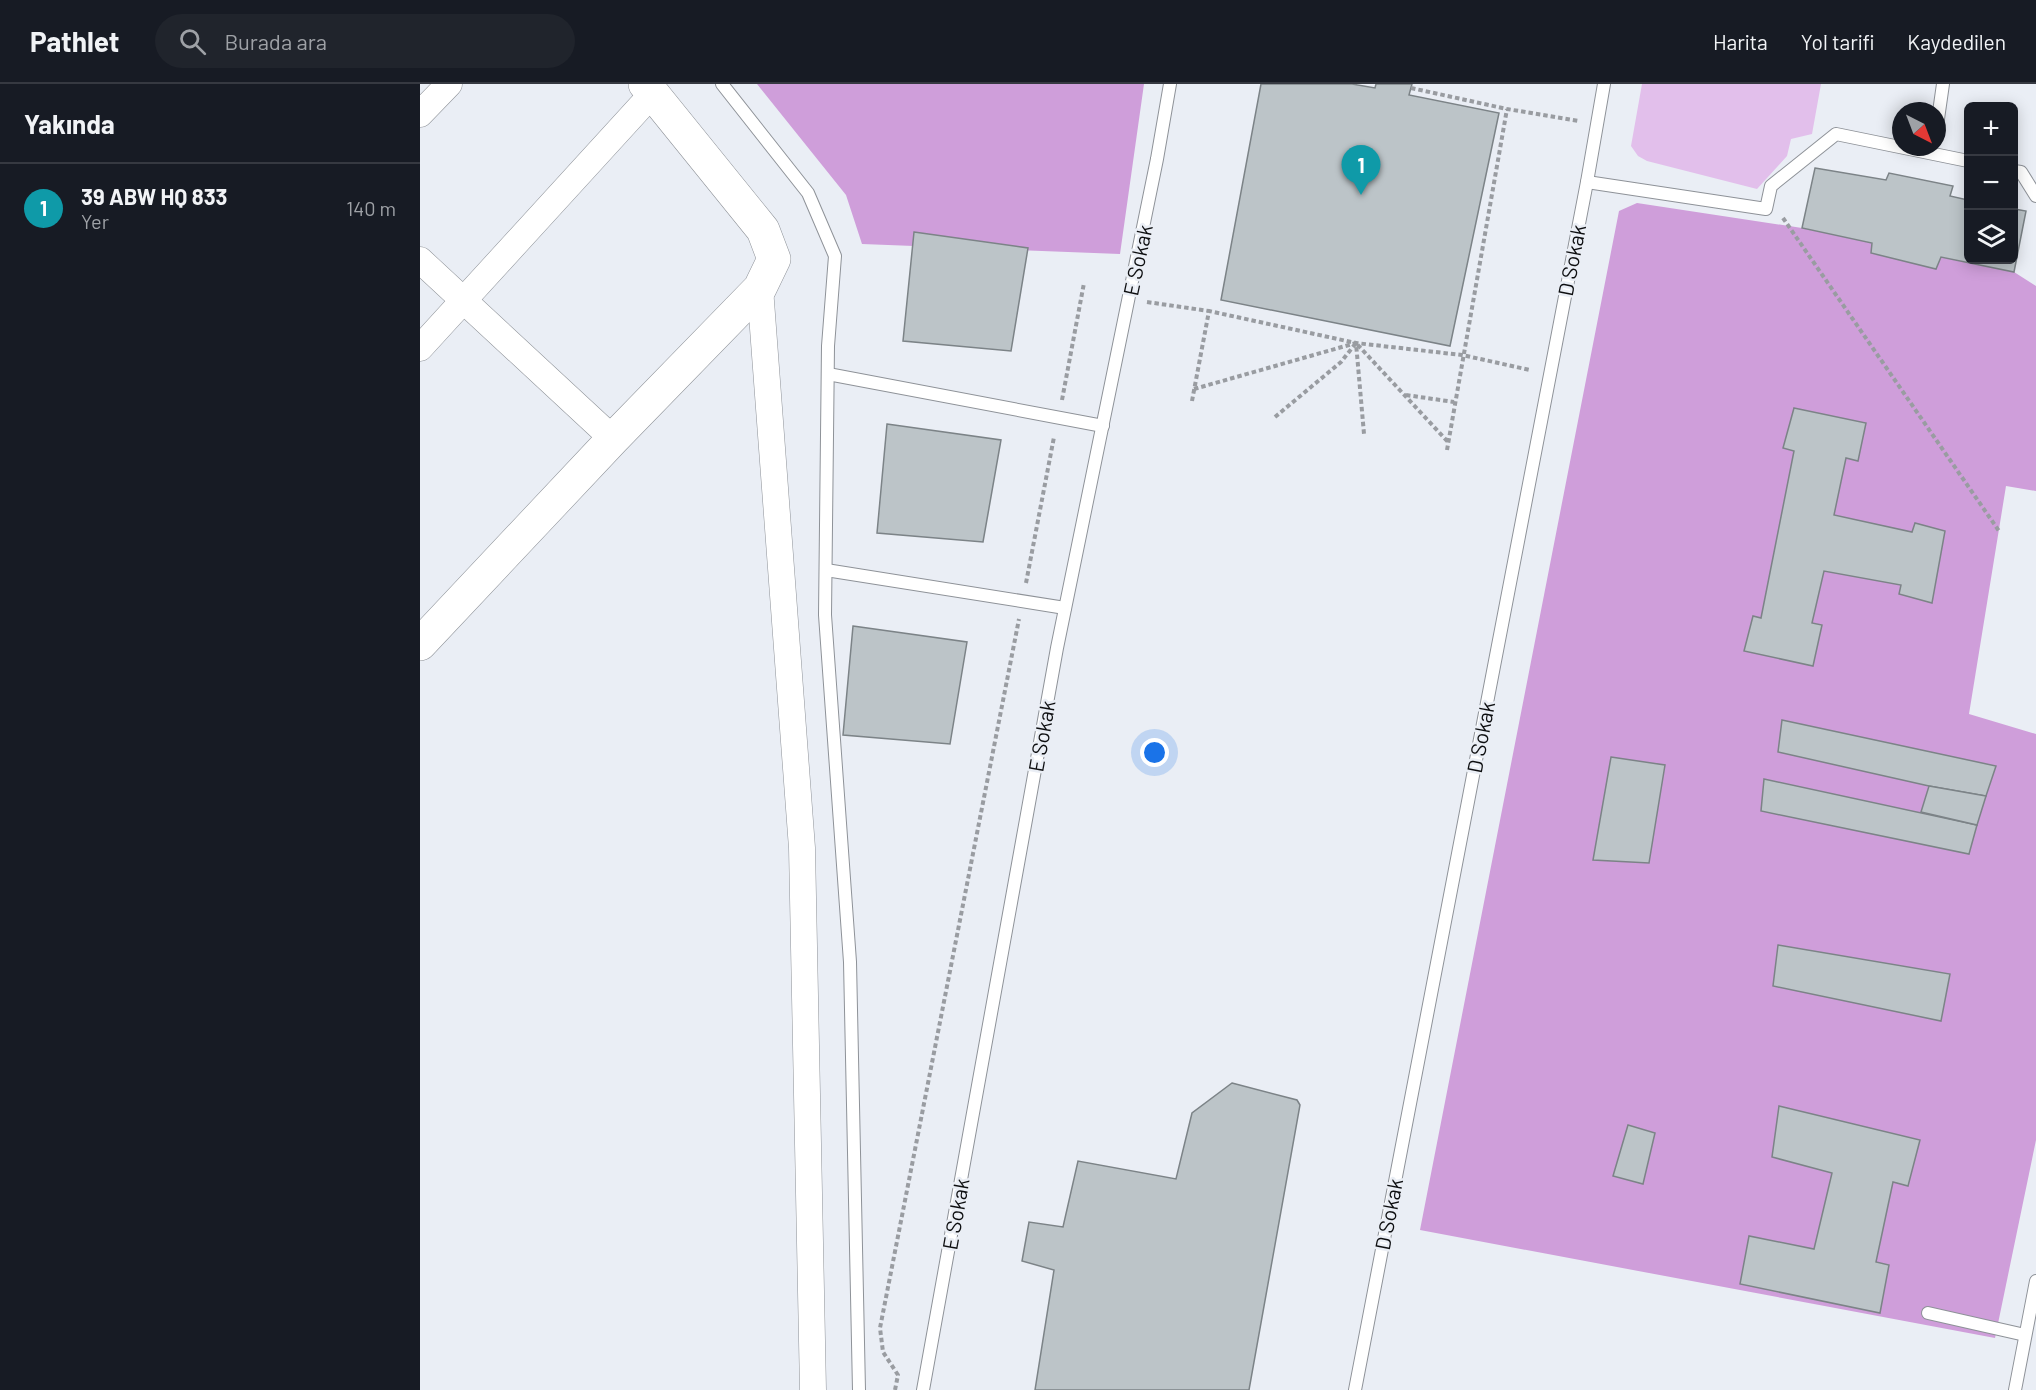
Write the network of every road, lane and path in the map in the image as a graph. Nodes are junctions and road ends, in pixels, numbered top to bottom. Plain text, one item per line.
1 (450, 84) edge
2 (722, 84) edge
3 (1170, 84) edge
4 (1604, 84) edge
5 (1943, 84) edge
6 (1411, 88) dead end
7 (649, 89) edge
8 (1940, 102) edge
9 (1507, 109) junction
10 (420, 114) edge
11 (1598, 124) junction
12 (1892, 143) edge
13 (1946, 154) edge
14 (1964, 160) edge
15 (2018, 172) edge
16 (1587, 182) junction
17 (2036, 196) edge
18 (1769, 198) junction
19 (420, 260) edge
20 (1084, 283) dead end
21 (760, 288) junction
22 (1129, 299) junction
23 (463, 300) junction
24 (1209, 311) junction
25 (1356, 343) junction
26 (420, 348) edge
27 (1462, 354) junction
28 (828, 374) junction
29 (1548, 374) junction
30 (1194, 390) junction
31 (1406, 395) junction
32 (1191, 401) dead end
33 (1454, 402) junction
34 (1058, 417) junction
35 (1275, 417) dead end
36 (1103, 426) junction
37 (1364, 434) dead end
38 (613, 439) junction
39 (1448, 443) junction
40 (1447, 450) dead end
41 (1999, 531) dead end
42 (826, 570) junction
43 (1022, 601) junction
44 (1065, 608) junction
45 (420, 644) edge
46 (2036, 1281) edge
47 (1928, 1314) dead end
48 (2025, 1335) junction
49 (813, 1390) edge
50 (859, 1390) edge
51 (895, 1390) edge
52 (923, 1390) edge
53 (1355, 1390) edge
54 (2015, 1390) edge

1 - 10 street
2 - 28 lane
3 - 22 lane, E Sokak
4 - 11 lane, D Sokak
5 - 8 lane
6 - 9 path
7 - 21 main road
7 - 23 street
9 - 11 path
9 - 27 path
11 - 16 lane, D Sokak
12 - 18 lane
13 - 14 lane
15 - 17 lane
16 - 18 lane
16 - 29 lane, D Sokak
18 - 41 path
19 - 23 street
20 - 34 path
21 - 38 main road
21 - 49 street
22 - 24 path
22 - 36 lane, E Sokak
23 - 26 street
23 - 38 street
24 - 25 path
24 - 30 path
25 - 27 path
25 - 30 path
25 - 31 path
25 - 35 path
25 - 37 path
27 - 29 path
27 - 33 path
28 - 34 lane
28 - 42 lane
29 - 53 lane, D Sokak
30 - 32 path
31 - 33 path
31 - 39 path
33 - 39 path
34 - 36 lane
34 - 43 path
36 - 44 lane, E Sokak
38 - 45 main road
39 - 40 path
42 - 43 lane
42 - 50 lane
43 - 44 lane
43 - 51 path
44 - 52 lane, E Sokak
46 - 48 lane
47 - 48 lane
48 - 54 lane

